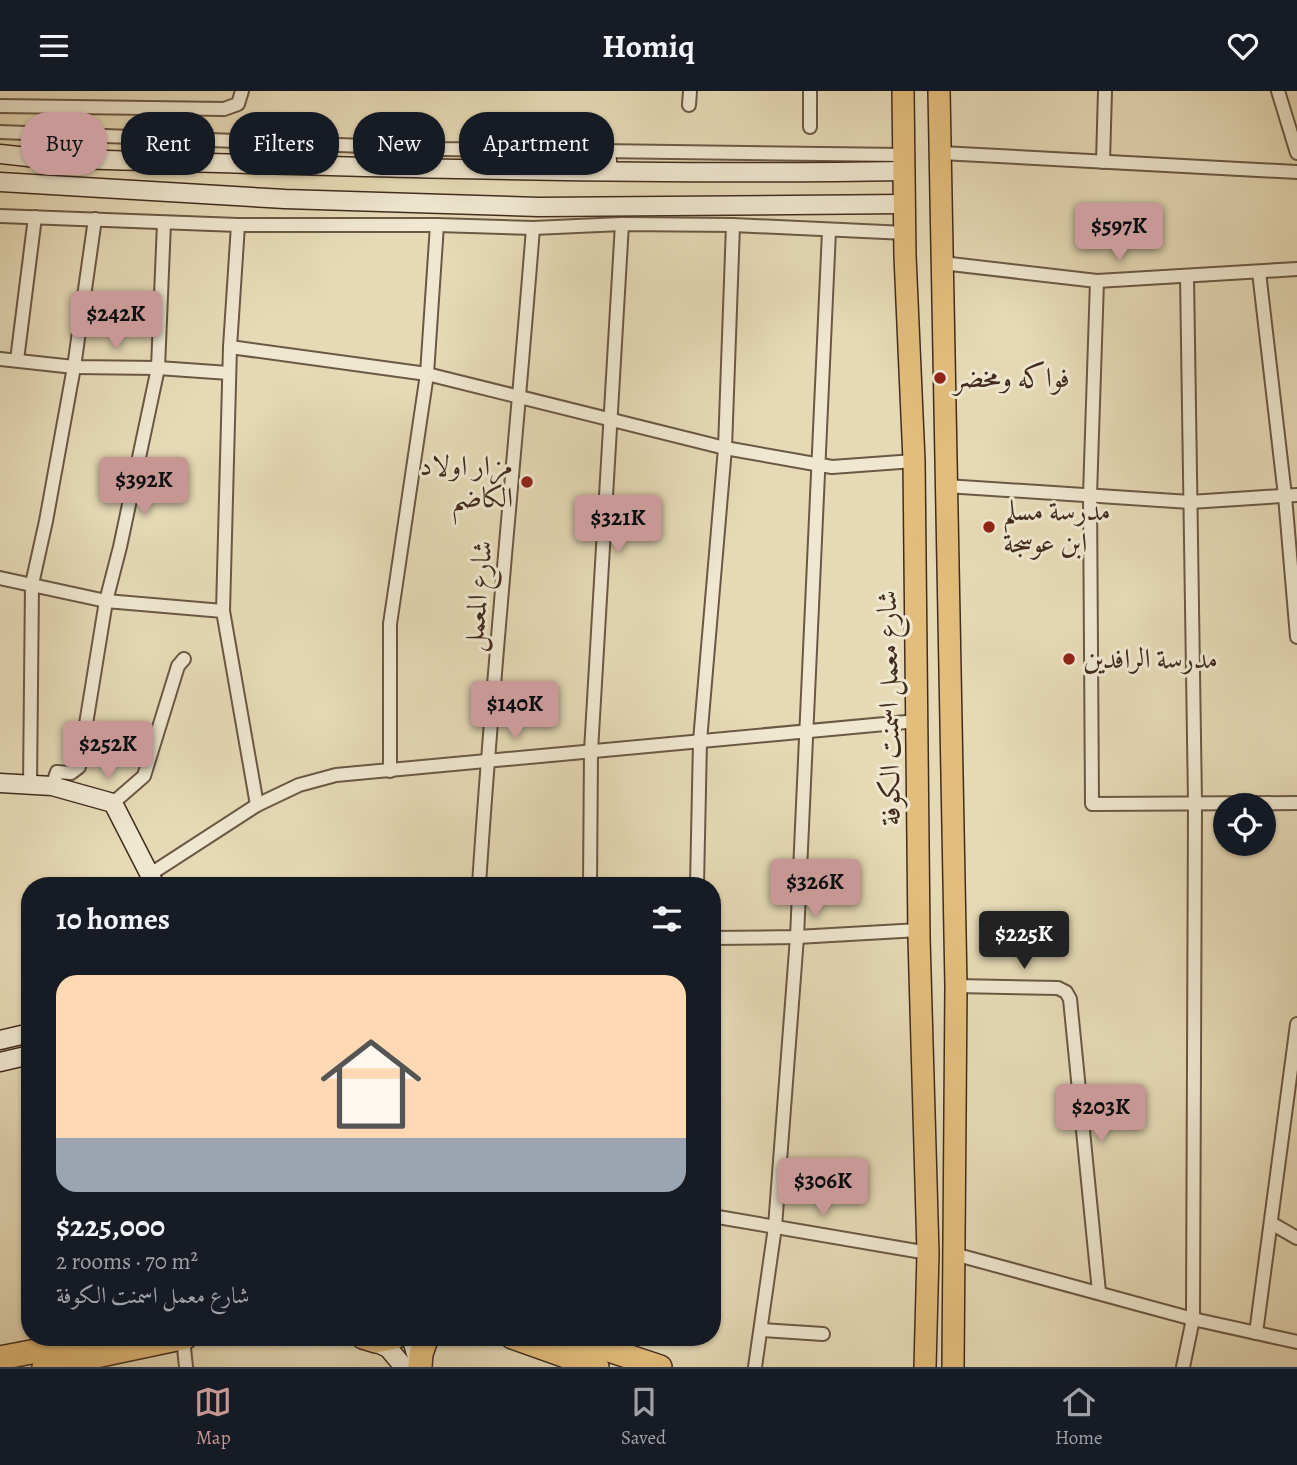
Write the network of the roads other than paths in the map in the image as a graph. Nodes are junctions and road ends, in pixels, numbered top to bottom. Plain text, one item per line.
1 (242, 91) edge
2 (810, 91) edge
3 (903, 91) edge
4 (939, 91) edge
5 (1105, 91) edge
6 (1278, 91) edge
7 (0, 106) edge
8 (1293, 126) edge
9 (810, 127) dead end
10 (940, 130) junction
11 (0, 132) edge
12 (904, 132) junction
13 (459, 149) edge
14 (614, 152) edge
15 (0, 153) edge
16 (941, 153) junction
17 (1297, 153) edge
18 (121, 161) edge
19 (1103, 162) junction
20 (215, 163) edge
21 (904, 163) junction
22 (459, 168) edge
23 (614, 170) edge
24 (1297, 171) edge
25 (864, 172) junction
26 (134, 175) edge
27 (0, 182) edge
28 (136, 191) junction
29 (867, 204) junction
30 (905, 204) junction
31 (0, 216) edge
32 (36, 217) junction
33 (617, 218) junction
34 (95, 219) junction
35 (164, 223) junction
36 (238, 225) junction
37 (437, 225) junction
38 (733, 225) junction
39 (533, 228) junction
40 (829, 231) junction
41 (906, 233) junction
42 (942, 263) junction
43 (1297, 269) edge
44 (1259, 272) junction
45 (1187, 276) junction
46 (1097, 281) junction
47 (230, 347) junction
48 (0, 359) edge
49 (17, 360) junction
50 (74, 367) junction
51 (158, 368) junction
52 (229, 373) junction
53 (427, 375) junction
54 (520, 396) junction
55 (609, 417) junction
56 (725, 447) junction
57 (914, 461) junction
58 (820, 465) junction
59 (946, 486) junction
60 (1090, 495) junction
61 (1291, 496) edge
62 (1191, 502) junction
63 (0, 578) edge
64 (32, 584) junction
65 (106, 601) junction
66 (223, 611) junction
67 (1297, 637) edge
68 (184, 659) dead end
69 (918, 721) junction
70 (808, 731) junction
71 (700, 741) junction
72 (591, 751) junction
73 (487, 761) junction
74 (390, 771) junction
75 (0, 783) edge
76 (30, 786) junction
77 (52, 786) junction
78 (113, 803) junction
79 (1195, 803) junction
80 (1297, 803) edge
81 (257, 805) junction
82 (150, 877) edge
83 (156, 877) edge
84 (480, 877) edge
85 (590, 877) edge
86 (697, 877) edge
87 (919, 934) junction
88 (797, 937) junction
89 (721, 938) edge
90 (955, 940) junction
91 (920, 977) junction
92 (956, 981) junction
93 (1297, 1024) edge
94 (21, 1035) edge
95 (0, 1040) edge
96 (21, 1057) edge
97 (0, 1062) edge
98 (1295, 1065) edge
99 (721, 1218) edge
100 (1271, 1223) junction
101 (775, 1227) junction
102 (1297, 1238) edge
103 (928, 1253) junction
104 (954, 1254) junction
105 (1099, 1292) junction
106 (1194, 1319) junction
107 (761, 1330) junction
108 (1256, 1333) junction
109 (823, 1334) dead end
110 (1297, 1342) edge
111 (62, 1346) edge
112 (144, 1346) edge
113 (185, 1346) edge
114 (384, 1346) edge
115 (414, 1346) edge
116 (424, 1346) edge
117 (538, 1346) edge
118 (600, 1346) edge
119 (0, 1358) edge
120 (54, 1366) edge
121 (186, 1367) edge
122 (404, 1367) edge
123 (420, 1367) edge
124 (597, 1367) edge
125 (660, 1367) edge
126 (755, 1367) edge
127 (925, 1367) edge
128 (953, 1367) edge
129 (1183, 1367) edge

1 - 7 street
2 - 9 street
3 - 12 main road, شارع معمل اسمنت الكوفة
4 - 10 main road
5 - 19 street
6 - 8 street
8 - 17 street
10 - 12 main road
10 - 16 main road
11 - 13 street
12 - 21 main road, شارع معمل اسمنت الكوفة
14 - 21 street
15 - 18 street
16 - 19 street
16 - 42 main road
19 - 24 street
20 - 22 street
21 - 25 street
21 - 30 main road, شارع معمل اسمنت الكوفة
23 - 25 street
25 - 29 street
26 - 28 street
27 - 28 street
28 - 33 street
29 - 30 street
29 - 33 street
30 - 41 main road, شارع معمل اسمنت الكوفة
31 - 32 street
32 - 34 street
32 - 49 street
33 - 38 street
33 - 39 street
33 - 55 street
34 - 35 street
34 - 50 street
35 - 36 street
35 - 51 street
36 - 37 street
36 - 47 street
37 - 39 street
37 - 53 street
38 - 40 street
38 - 56 street
39 - 54 street, شارع المعمل
40 - 41 street
40 - 58 street
41 - 57 main road, شارع معمل اسمنت الكوفة
42 - 46 street
42 - 59 main road
43 - 44 street
44 - 45 street
44 - 61 street
45 - 46 street
45 - 62 street
46 - 60 street
47 - 52 street
47 - 53 street
48 - 49 street
49 - 50 street
50 - 51 street
50 - 64 street
51 - 52 street
51 - 65 street
52 - 66 street
53 - 54 street
53 - 74 street
54 - 55 street
54 - 73 street, شارع المعمل
55 - 56 street
55 - 72 street
56 - 58 street
56 - 71 street
57 - 58 street
57 - 69 main road, شارع معمل اسمنت الكوفة
58 - 70 street
59 - 60 street
59 - 90 main road
60 - 62 street
60 - 79 street
61 - 62 street
61 - 67 street
62 - 79 street
63 - 64 street
64 - 65 street
64 - 76 street
65 - 66 street
65 - 77 street
66 - 81 street
68 - 78 street
69 - 70 street
69 - 87 main road, شارع معمل اسمنت الكوفة
70 - 71 street
70 - 88 street
71 - 72 street
71 - 86 street
72 - 73 street
72 - 85 street
73 - 74 street
73 - 84 street, شارع المعمل
74 - 81 street
75 - 76 street
76 - 77 street
77 - 78 street
78 - 82 street
79 - 80 street
79 - 106 street
81 - 83 street
87 - 88 street
87 - 90 main road
87 - 91 main road, شارع معمل اسمنت الكوفة
88 - 89 street
88 - 101 street
90 - 92 main road
91 - 92 main road
91 - 103 main road, شارع معمل اسمنت الكوفة
92 - 104 main road
92 - 105 street
93 - 98 street
94 - 95 street
96 - 97 street
98 - 100 street
99 - 101 street
100 - 102 street
100 - 108 street
101 - 103 street
101 - 107 street
103 - 127 main road, شارع معمل اسمنت الكوفة
104 - 105 street
104 - 128 main road
105 - 106 street
106 - 108 street
106 - 129 street
107 - 109 street
107 - 126 street
108 - 110 street
111 - 119 highway
112 - 120 highway
113 - 121 street
114 - 122 street
115 - 123 street
116 - 123 highway
117 - 124 highway
118 - 125 highway

